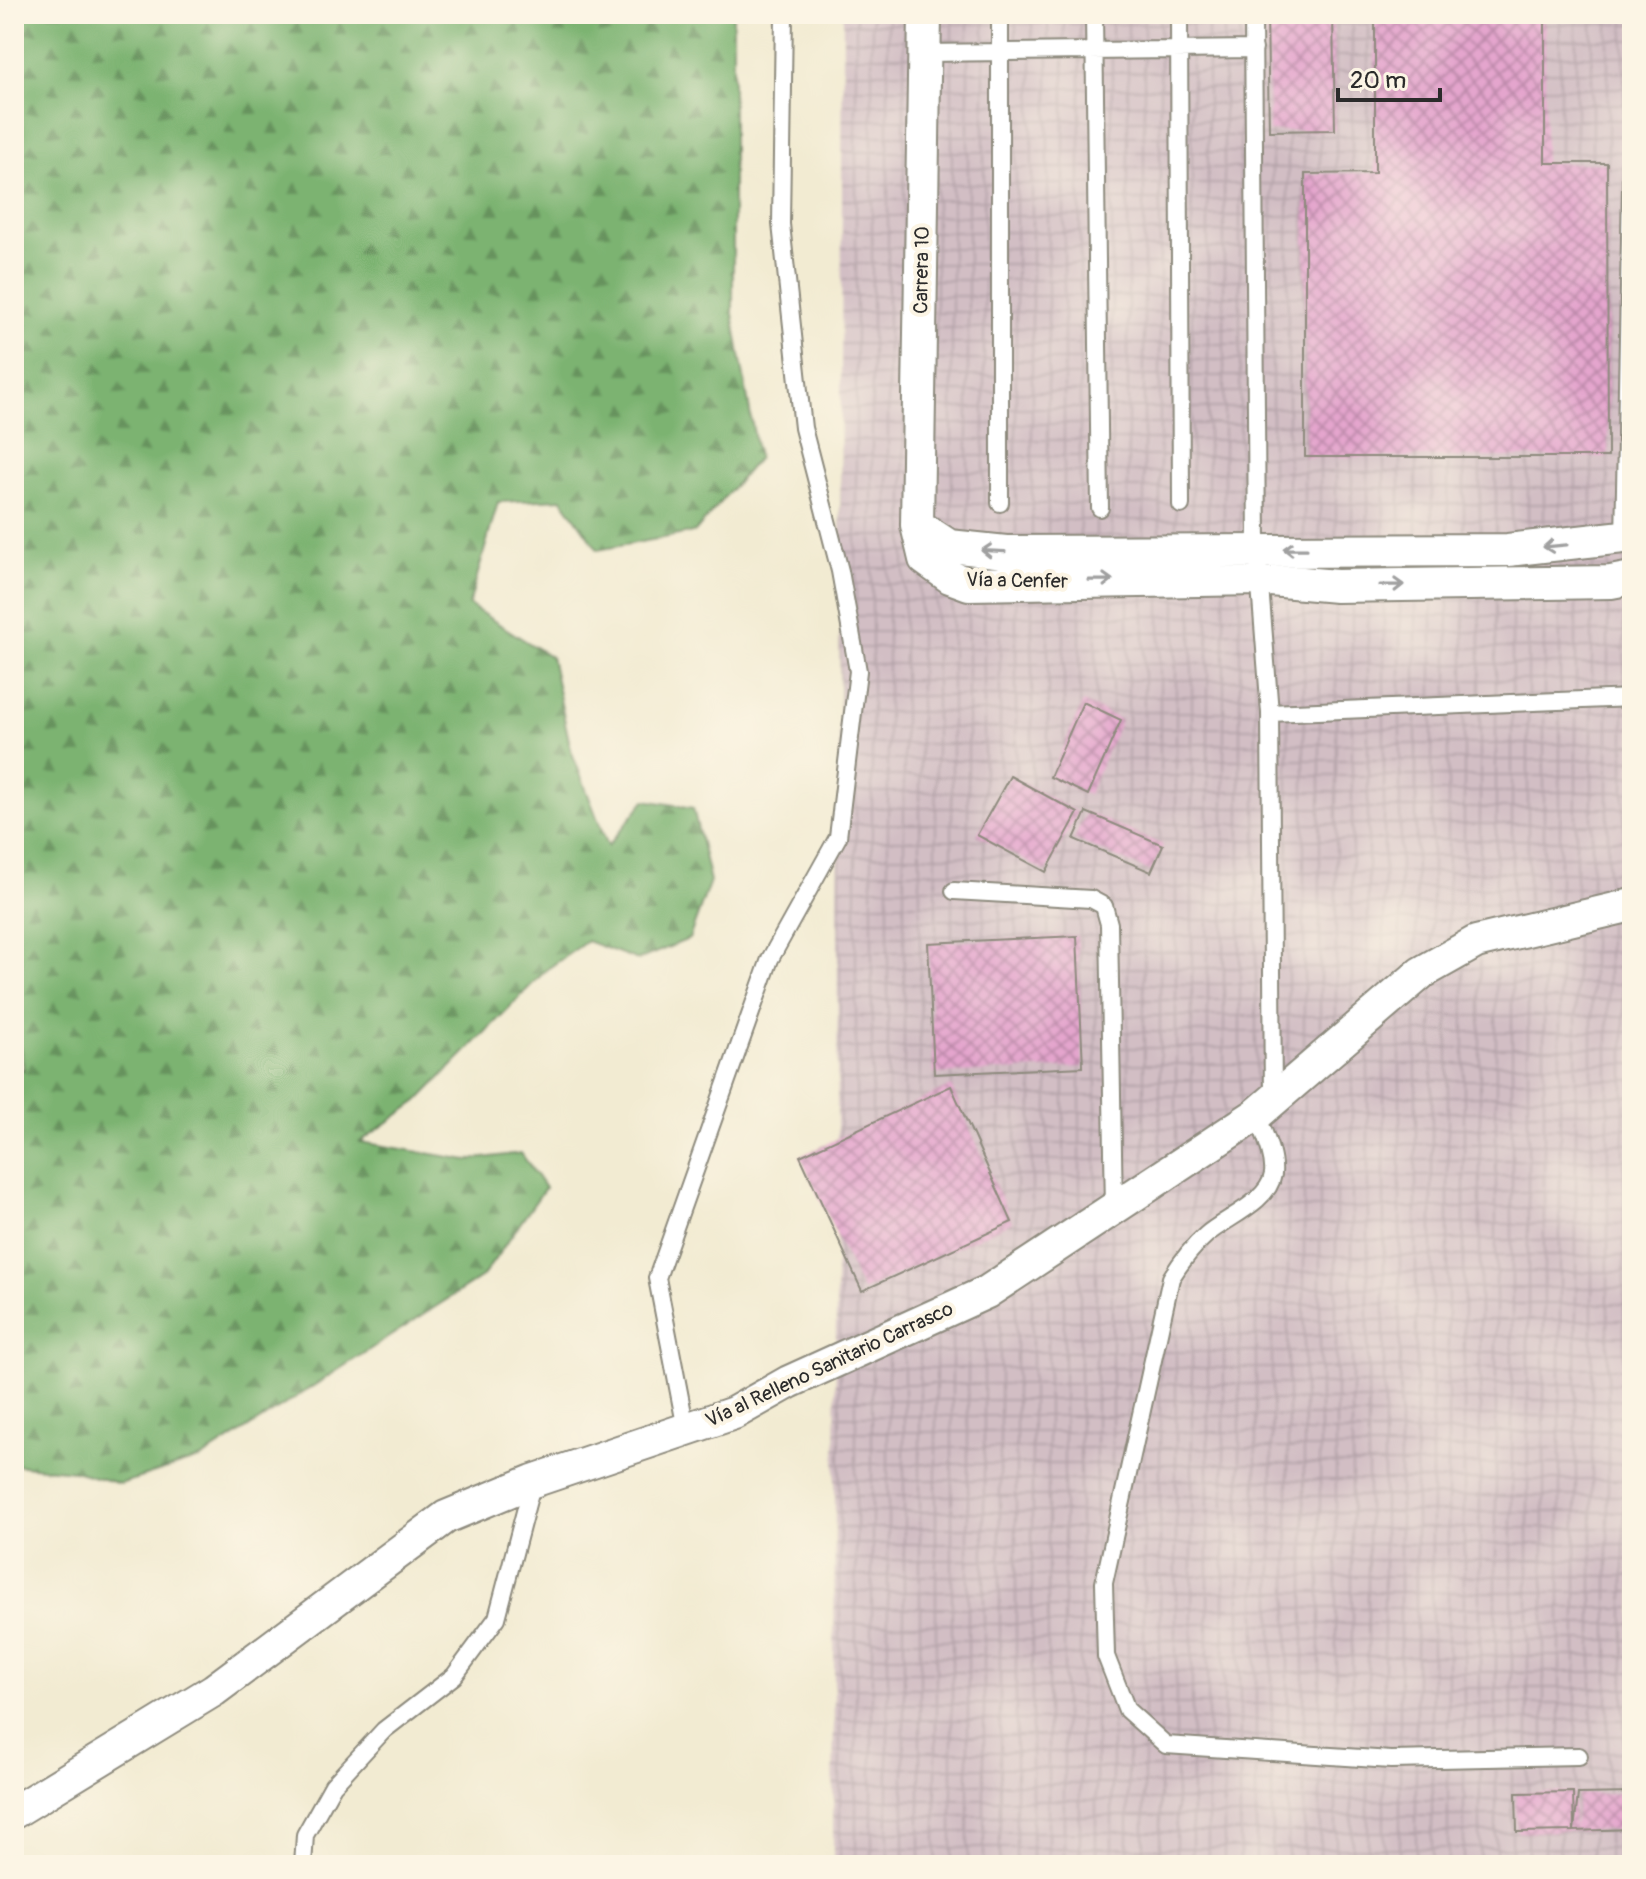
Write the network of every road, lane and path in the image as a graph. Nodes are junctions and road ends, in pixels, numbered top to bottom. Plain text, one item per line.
1 (784, 14) edge
2 (925, 14) edge
3 (1000, 14) edge
4 (1094, 14) edge
5 (1179, 14) edge
6 (1253, 14) edge
7 (1179, 48) junction
8 (1254, 49) junction
9 (1095, 50) junction
10 (1000, 52) junction
11 (925, 53) junction
12 (1632, 137) edge
13 (1000, 503) dead end
14 (1181, 505) dead end
15 (1100, 508) dead end
16 (917, 525) joint
17 (1628, 538) edge
18 (1258, 564) junction
19 (1632, 578) edge
20 (1632, 698) edge
21 (1270, 713) junction
22 (954, 891) dead end
23 (1632, 905) edge
24 (1265, 1106) junction
25 (1114, 1210) junction
26 (686, 1429) junction
27 (533, 1481) junction
28 (1579, 1756) dead end
29 (14, 1812) edge
30 (303, 1865) edge

1 - 26 lane
2 - 11 street, Carrera 10
3 - 10 lane
4 - 9 lane
5 - 7 lane
6 - 8 lane
7 - 8 lane
7 - 9 lane
7 - 14 lane
8 - 18 lane
9 - 10 lane
9 - 15 lane
10 - 11 lane
10 - 13 lane
11 - 16 street, Carrera 10
12 - 17 lane
16 - 18 street, Vía a Cenfer
17 -> 18 street, Vía a Cenfer
18 -> 19 street, Vía a Cenfer
18 - 21 lane
20 - 21 lane
21 - 24 lane
22 - 25 lane
23 - 24 street, Vía al Relleno Sanitario Carrasco
24 - 25 street, Vía al Relleno Sanitario Carrasco
24 - 28 lane
25 - 26 street, Vía al Relleno Sanitario Carrasco
26 - 27 street, Vía al Relleno Sanitario Carrasco
27 - 29 street, Vía al Relleno Sanitario Carrasco
27 - 30 lane

